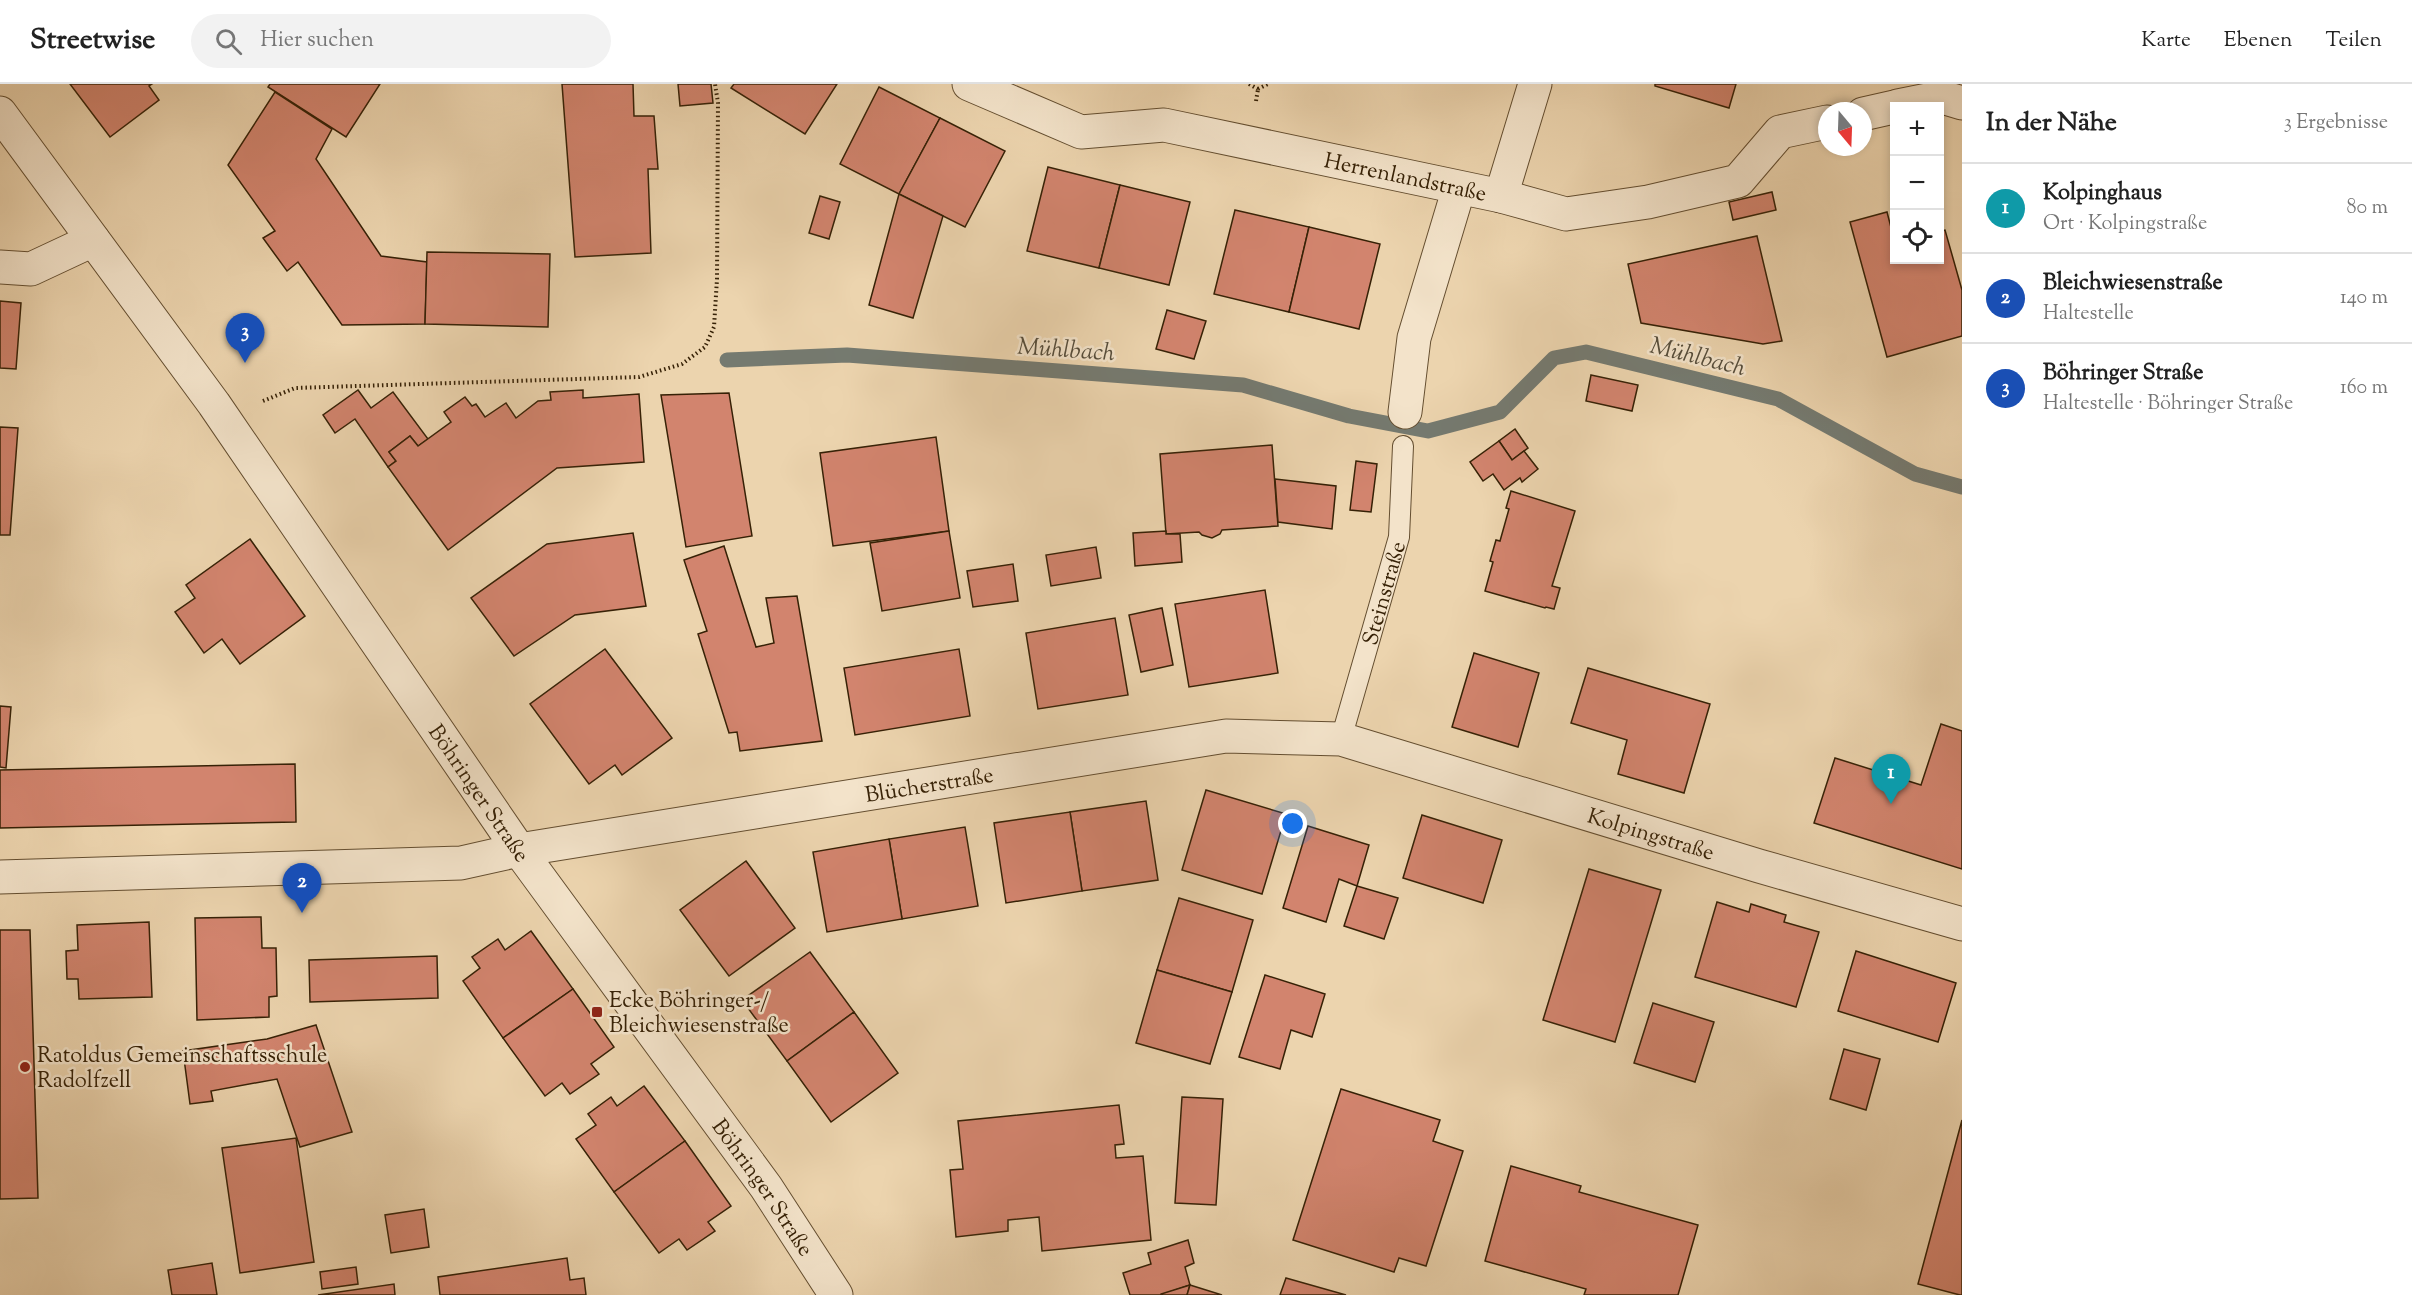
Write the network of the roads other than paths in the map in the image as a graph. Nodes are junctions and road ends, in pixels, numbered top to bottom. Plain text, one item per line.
1 (969, 84) edge
2 (1535, 84) edge
3 (1919, 102) edge
4 (1962, 103) edge
5 (1890, 108) edge
6 (1872, 112) edge
7 (0, 113) edge
8 (1818, 124) edge
9 (1459, 188) junction
10 (1501, 196) junction
11 (93, 240) junction
12 (0, 267) edge
13 (1405, 412) dead end
14 (1403, 446) dead end
15 (1341, 738) junction
16 (519, 850) junction
17 (0, 877) edge
18 (1962, 924) edge
19 (836, 1295) edge

1 - 9 street, Herrenlandstraße
2 - 10 street
3 - 4 street
5 - 6 street
7 - 11 street, Böhringer Straße
8 - 10 street, Herrenlandstraße
9 - 10 street, Herrenlandstraße
9 - 13 street
11 - 12 street
11 - 16 street, Böhringer Straße
14 - 15 lane, Steinstraße
15 - 16 street, Blücherstraße
15 - 18 street, Kolpingstraße
16 - 17 street, Blücherstraße
16 - 19 street, Böhringer Straße

